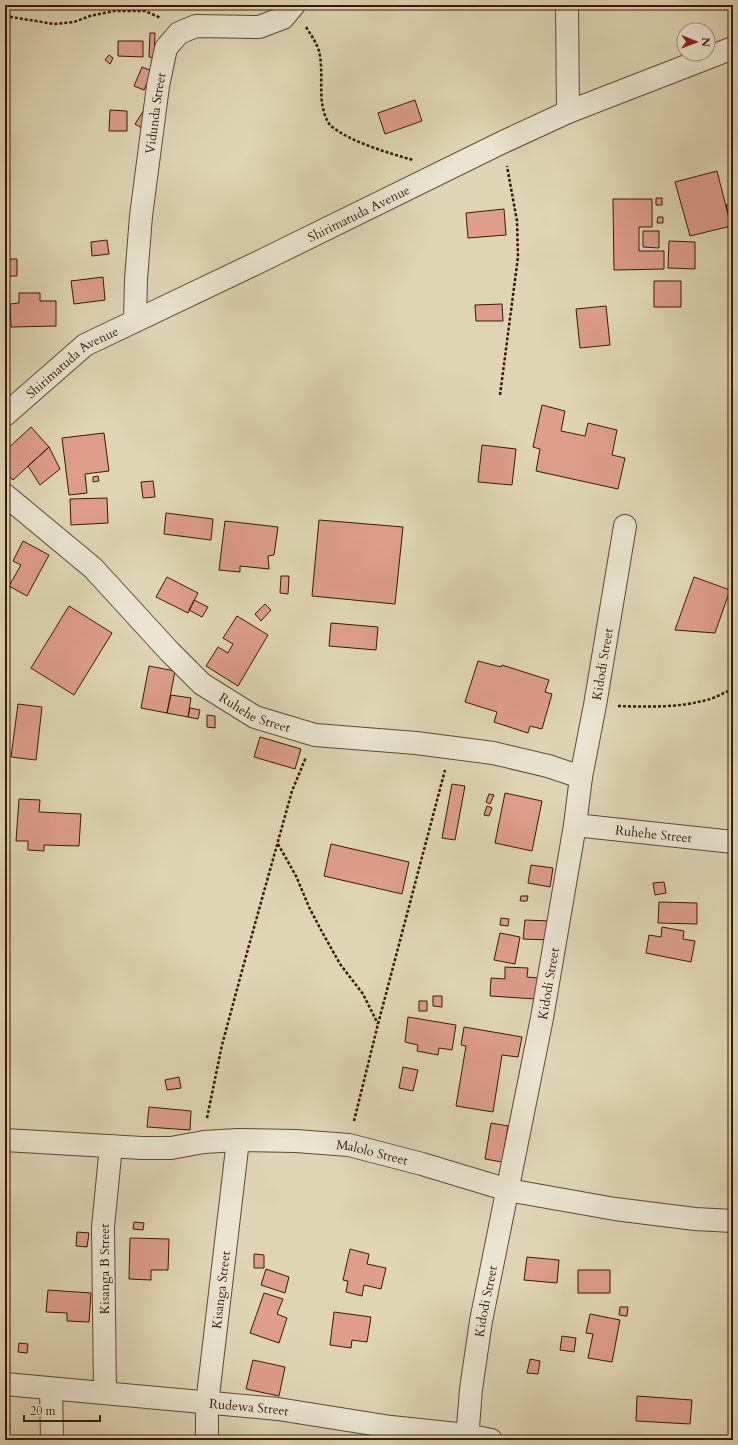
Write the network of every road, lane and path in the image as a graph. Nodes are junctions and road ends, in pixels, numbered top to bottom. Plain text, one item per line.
1 (566, 5) edge
2 (299, 14) edge
3 (5, 16) edge
4 (179, 33) junction
5 (733, 48) edge
6 (568, 112) junction
7 (503, 142) junction
8 (448, 169) junction
9 (135, 321) junction
10 (500, 395) dead end
11 (5, 415) edge
12 (5, 495) edge
13 (625, 526) dead end
14 (733, 689) edge
15 (595, 705) junction
16 (314, 735) junction
17 (451, 748) junction
18 (581, 776) junction
19 (575, 825) junction
20 (733, 842) edge
21 (278, 843) junction
22 (378, 1024) junction
23 (5, 1140) edge
24 (238, 1140) junction
25 (204, 1142) junction
26 (349, 1145) junction
27 (111, 1146) junction
28 (508, 1190) junction
29 (733, 1221) edge
30 (5, 1384) edge
31 (51, 1389) junction
32 (105, 1393) junction
33 (207, 1404) junction
34 (390, 1433) edge
35 (467, 1437) edge
36 (52, 1440) edge
37 (207, 1440) edge
38 (491, 1440) edge

1 - 6 street
2 - 4 street, Vidunda Street
2 - 8 path
3 - 4 path
4 - 9 street, Vidunda Street
5 - 6 street, Shirimatuda Avenue
6 - 7 street, Shirimatuda Avenue
7 - 8 street, Shirimatuda Avenue
7 - 10 path
8 - 9 street, Shirimatuda Avenue
9 - 11 street, Shirimatuda Avenue
12 - 16 street, Ruhehe Street
13 - 15 street, Kidodi Street
14 - 15 path
15 - 18 street, Kidodi Street
16 - 17 street, Ruhehe Street
16 - 21 path
17 - 18 street, Ruhehe Street
17 - 22 path
18 - 19 street, Kidodi Street
19 - 20 street, Ruhehe Street
19 - 28 street, Kidodi Street
21 - 22 path
21 - 25 path
22 - 26 path
23 - 27 street, Malolo Street
24 - 25 street, Malolo Street
24 - 26 street, Malolo Street
24 - 33 street, Kisanga Street
25 - 27 street, Malolo Street
26 - 28 street, Malolo Street
27 - 32 street, Kisanga B Street
28 - 29 street, Malolo Street
28 - 35 street, Kidodi Street
30 - 31 street, Rudewa Street
31 - 32 street, Rudewa Street
31 - 36 street
32 - 33 street, Rudewa Street
33 - 34 street, Rudewa Street
33 - 37 street, Kisanga Street
34 - 35 street, Rudewa Street
35 - 38 street, Rudewa Street

